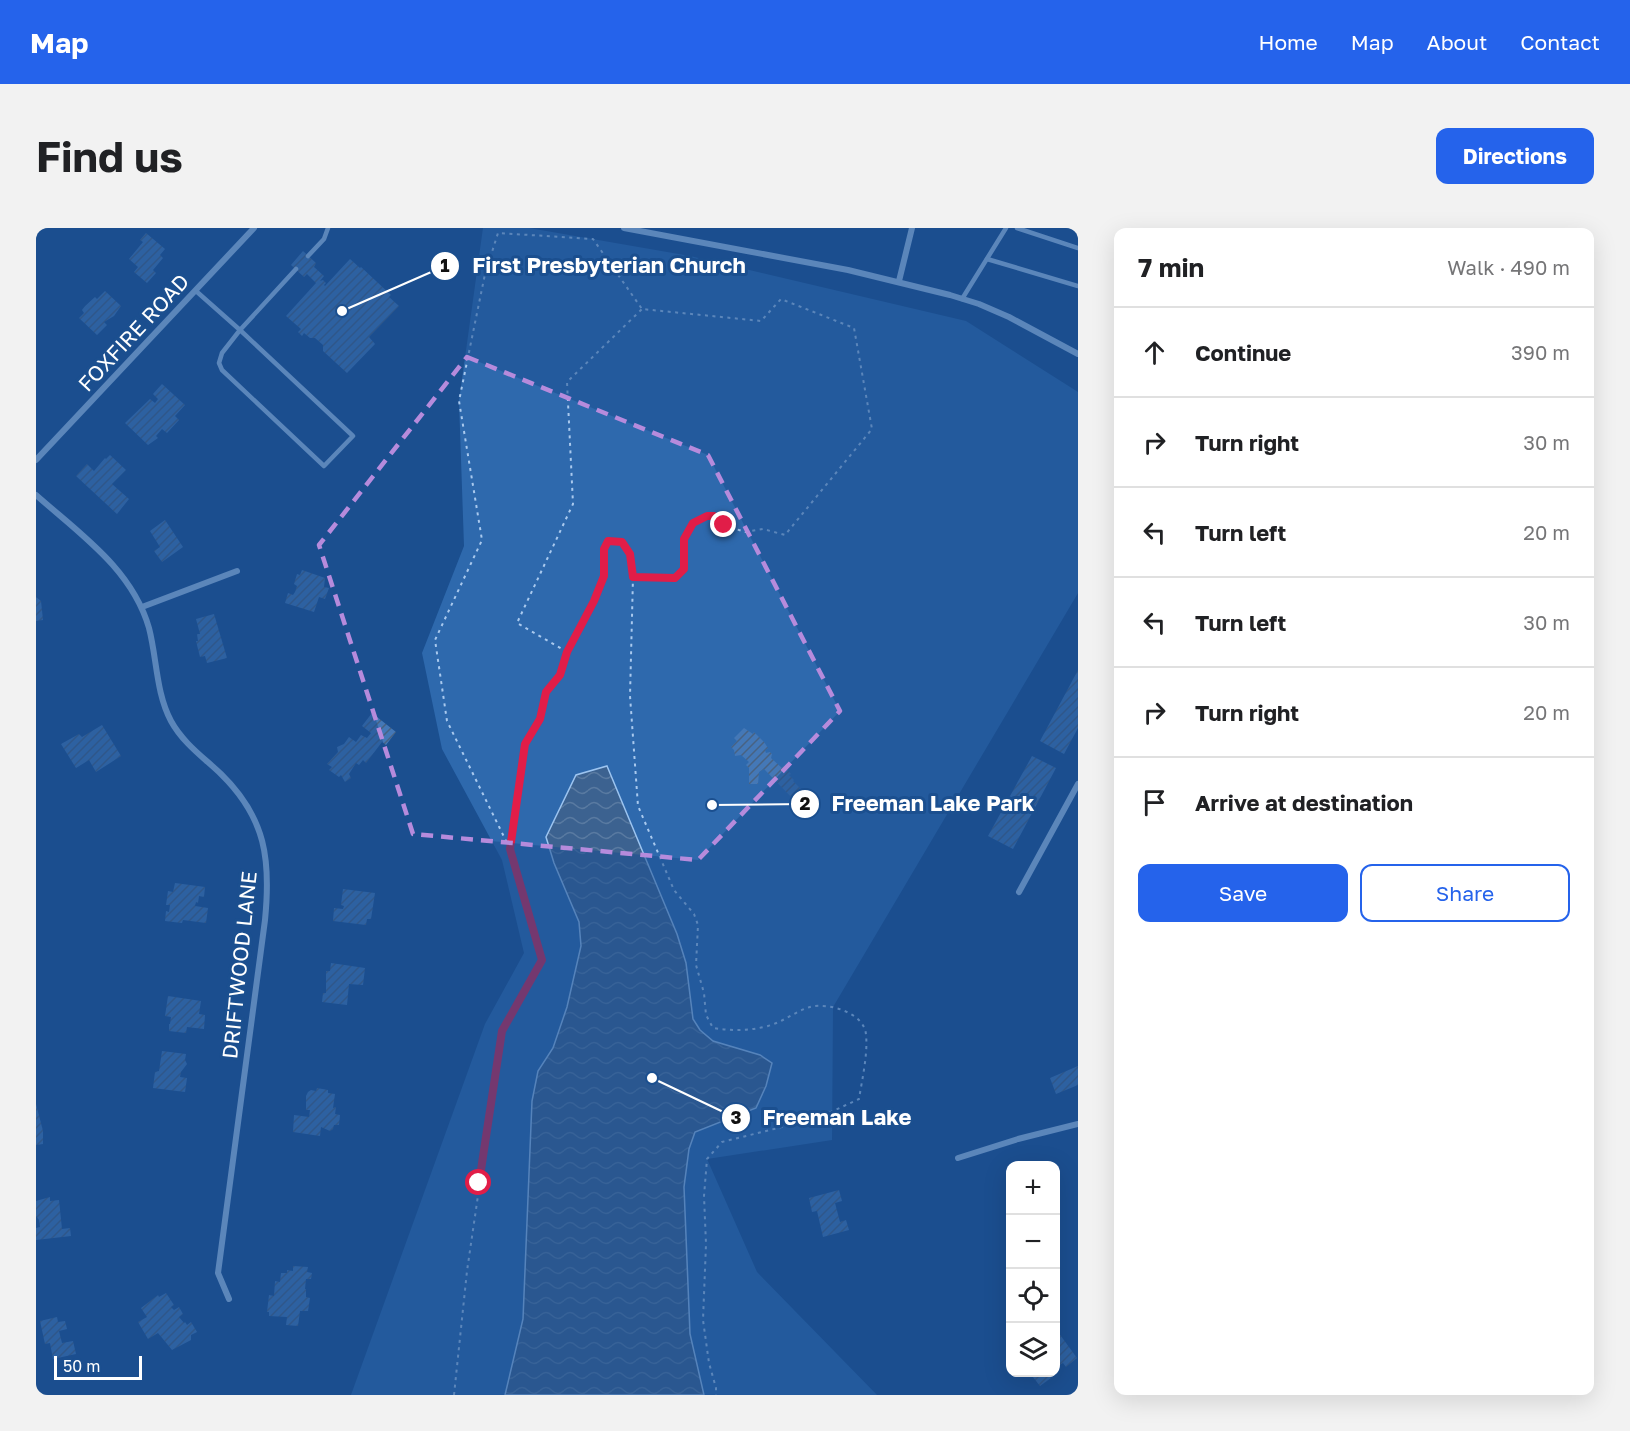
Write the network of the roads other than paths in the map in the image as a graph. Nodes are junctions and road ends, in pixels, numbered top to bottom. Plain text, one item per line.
1 (254, 228) edge
2 (328, 228) edge
3 (624, 228) edge
4 (912, 228) edge
5 (1006, 228) edge
6 (1017, 228) edge
7 (1078, 248) edge
8 (308, 256) dead end
9 (987, 259) junction
10 (296, 269) dead end
11 (899, 281) junction
12 (1078, 286) edge
13 (196, 291) junction
14 (962, 298) junction
15 (240, 330) junction
16 (1078, 354) edge
17 (36, 460) edge
18 (36, 495) edge
19 (237, 571) dead end
20 (142, 607) junction
21 (1078, 784) edge
22 (1019, 892) dead end
23 (1078, 1124) edge
24 (958, 1158) dead end
25 (229, 1299) dead end

1 - 13 street, FOXFIRE ROAD
2 - 8 lane
3 - 11 street
4 - 11 street
5 - 9 lane
6 - 7 lane
9 - 12 lane
9 - 14 lane
10 - 15 lane
11 - 14 street
13 - 15 lane
13 - 17 street, FOXFIRE ROAD
14 - 16 street
15 - 15 lane
18 - 20 street, DRIFTWOOD LANE
19 - 20 street
20 - 25 street, DRIFTWOOD LANE
21 - 22 street
23 - 24 street

